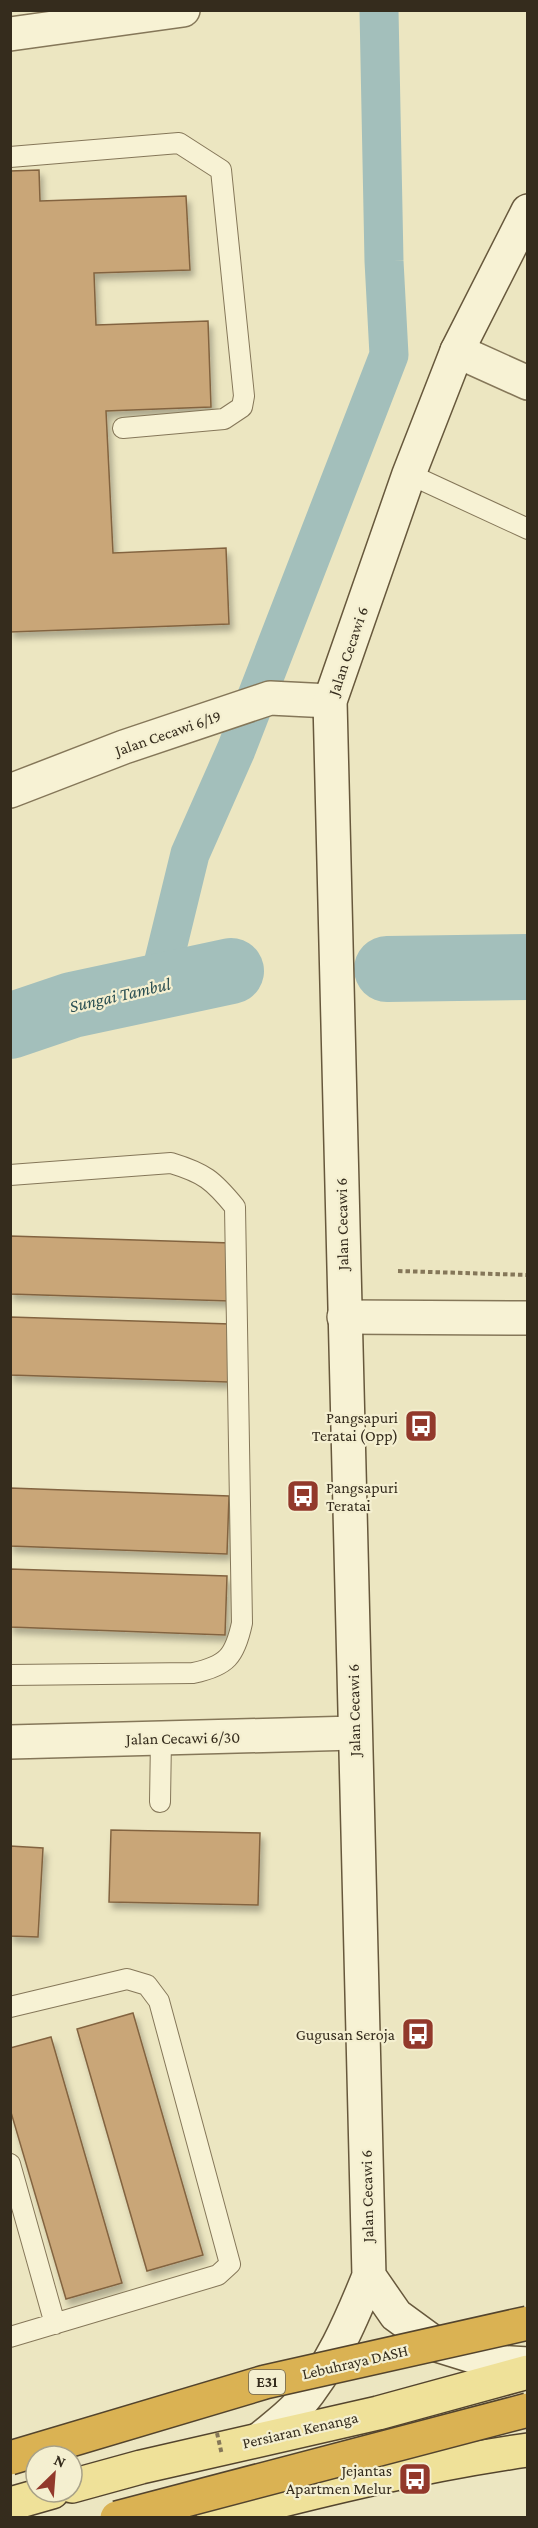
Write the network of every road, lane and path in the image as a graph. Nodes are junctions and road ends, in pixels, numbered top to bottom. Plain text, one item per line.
1 (183, 10) edge
2 (10, 34) edge
3 (10, 157) edge
4 (528, 211) edge
5 (457, 351) junction
6 (528, 384) edge
7 (123, 428) dead end
8 (410, 474) junction
9 (528, 529) edge
10 (330, 701) junction
11 (10, 791) edge
12 (10, 1175) edge
13 (398, 1271) dead end
14 (528, 1275) edge
15 (344, 1317) junction
16 (528, 1318) edge
17 (10, 1675) edge
18 (355, 1733) junction
19 (161, 1739) junction
20 (10, 1742) edge
21 (160, 1802) dead end
22 (10, 2007) edge
23 (10, 2164) edge
24 (369, 2276) junction
25 (528, 2323) edge
26 (55, 2324) junction
27 (10, 2337) edge
28 (528, 2364) edge
29 (528, 2372) edge
30 (528, 2410) edge
31 (216, 2428) dead end
32 (260, 2439) junction
33 (528, 2450) edge
34 (10, 2458) edge
35 (223, 2462) dead end
36 (84, 2483) edge
37 (117, 2517) edge
38 (215, 2517) edge

1 - 2 street
3 - 7 lane
4 - 5 street, Jalan Cecawi 6
5 - 6 street
5 - 8 street, Jalan Cecawi 6
8 - 9 lane
8 - 10 street, Jalan Cecawi 6
10 - 11 street, Jalan Cecawi 6/19
10 - 15 street, Jalan Cecawi 6
12 - 17 lane
13 - 14 path
15 - 16 street
15 - 18 street, Jalan Cecawi 6
18 - 19 street, Jalan Cecawi 6/30
18 - 24 street, Jalan Cecawi 6
19 - 20 street, Jalan Cecawi 6/30
19 - 21 lane
22 - 26 lane
23 - 26 lane
24 - 28 street
24 - 32 street
25 - 34 highway, Lebuhraya DASH / E31, bridge
26 - 27 lane
29 - 32 main road, Persiaran Kenanga
30 - 37 highway, bridge
31 - 35 path, bridge
32 - 36 main road, Persiaran Kenanga
33 - 38 main road

